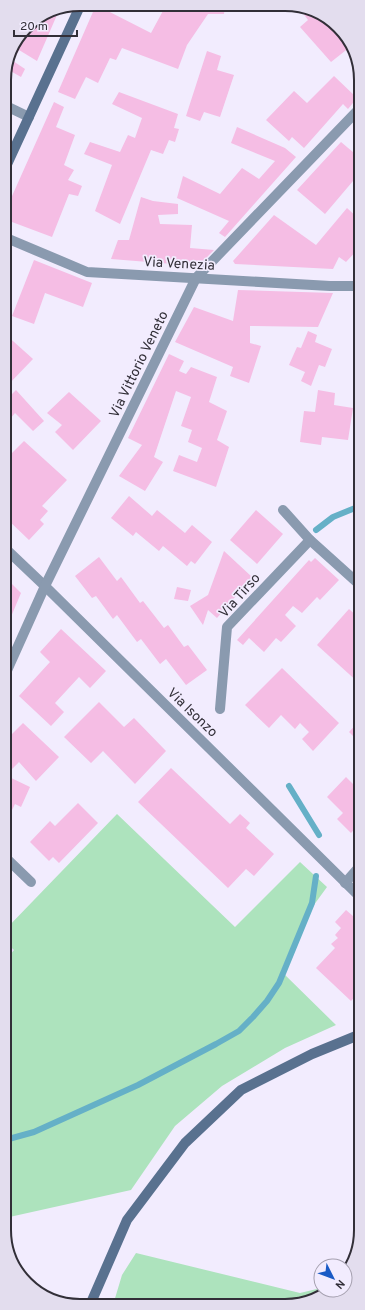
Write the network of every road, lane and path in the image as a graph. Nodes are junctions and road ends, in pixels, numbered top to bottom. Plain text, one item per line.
1 (78, 11) edge
2 (11, 108) edge
3 (354, 114) edge
4 (29, 117) junction
5 (11, 156) edge
6 (11, 240) edge
7 (196, 278) junction
8 (354, 286) edge
9 (283, 510) dead end
10 (310, 540) junction
11 (11, 554) edge
12 (354, 580) edge
13 (45, 586) junction
14 (11, 662) edge
15 (220, 708) dead end
16 (11, 863) edge
17 (354, 873) edge
18 (31, 882) dead end
19 (345, 883) junction
20 (354, 891) edge
21 (354, 1037) edge
22 (92, 1299) edge

1 - 4 street
2 - 4 street
3 - 7 street, Via Vittorio Veneto
4 - 5 street
6 - 7 street, Via Venezia
7 - 8 street, Via Venezia
7 - 13 street, Via Vittorio Veneto
9 - 10 street
10 - 12 street
10 - 15 street, Via Tirso
11 - 13 street, Via Isonzo
13 - 14 street, Via Vittorio Veneto
13 - 19 street, Via Isonzo
16 - 18 street
17 - 19 street
19 - 20 street, Via Isonzo
21 - 22 street

